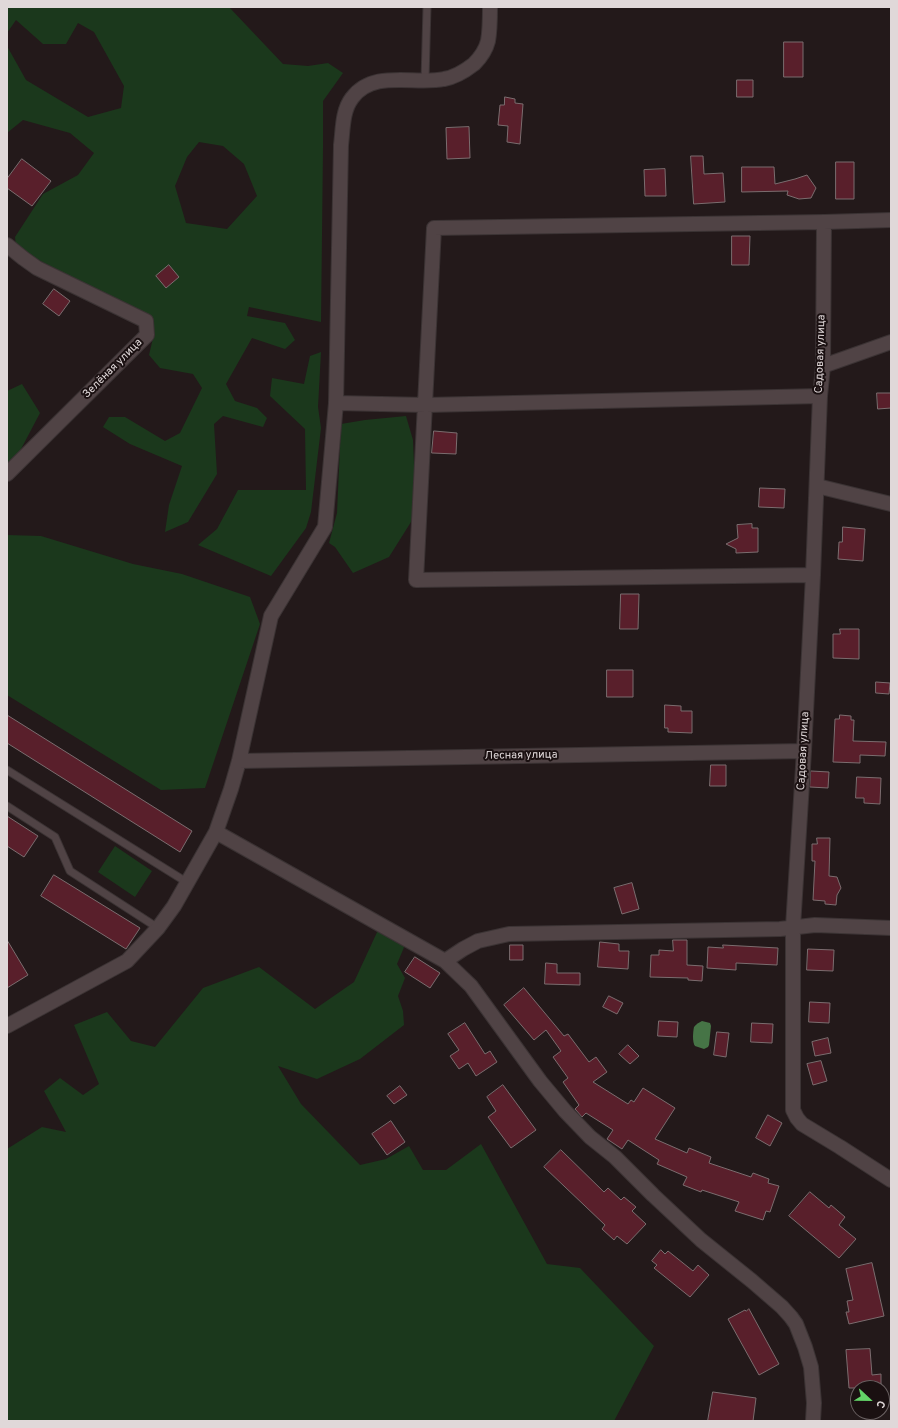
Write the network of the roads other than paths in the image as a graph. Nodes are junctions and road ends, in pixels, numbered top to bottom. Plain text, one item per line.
1 (427, 7) edge
2 (490, 7) edge
3 (425, 80) junction
4 (891, 220) edge
5 (824, 222) junction
6 (7, 245) edge
7 (891, 342) edge
8 (822, 366) junction
9 (820, 396) junction
10 (336, 403) junction
11 (426, 405) junction
12 (7, 474) edge
13 (816, 486) junction
14 (891, 504) edge
15 (813, 575) junction
16 (804, 751) junction
17 (239, 761) junction
18 (7, 770) edge
19 (7, 806) edge
20 (216, 832) junction
21 (188, 883) junction
22 (793, 927) junction
23 (158, 928) junction
24 (891, 928) edge
25 (445, 961) junction
26 (7, 1026) edge
27 (891, 1180) edge
28 (813, 1421) edge

1 - 3 lane
2 - 3 street
3 - 10 street
4 - 5 street
5 - 8 street, Садовая улица
5 - 11 street
6 - 12 street, Зелёная улица
7 - 8 street
8 - 9 street, Садовая улица
9 - 11 street
9 - 13 street, Садовая улица
10 - 11 street
10 - 17 street
11 - 15 street
13 - 14 street
13 - 15 street, Садовая улица
15 - 16 street, Садовая улица
16 - 17 street, Лесная улица
16 - 22 street, Садовая улица
17 - 20 street
18 - 21 lane
19 - 23 lane
20 - 21 street
20 - 25 street
21 - 23 street
22 - 24 street
22 - 25 street
22 - 27 street, Садовая улица
23 - 26 street
25 - 28 street

